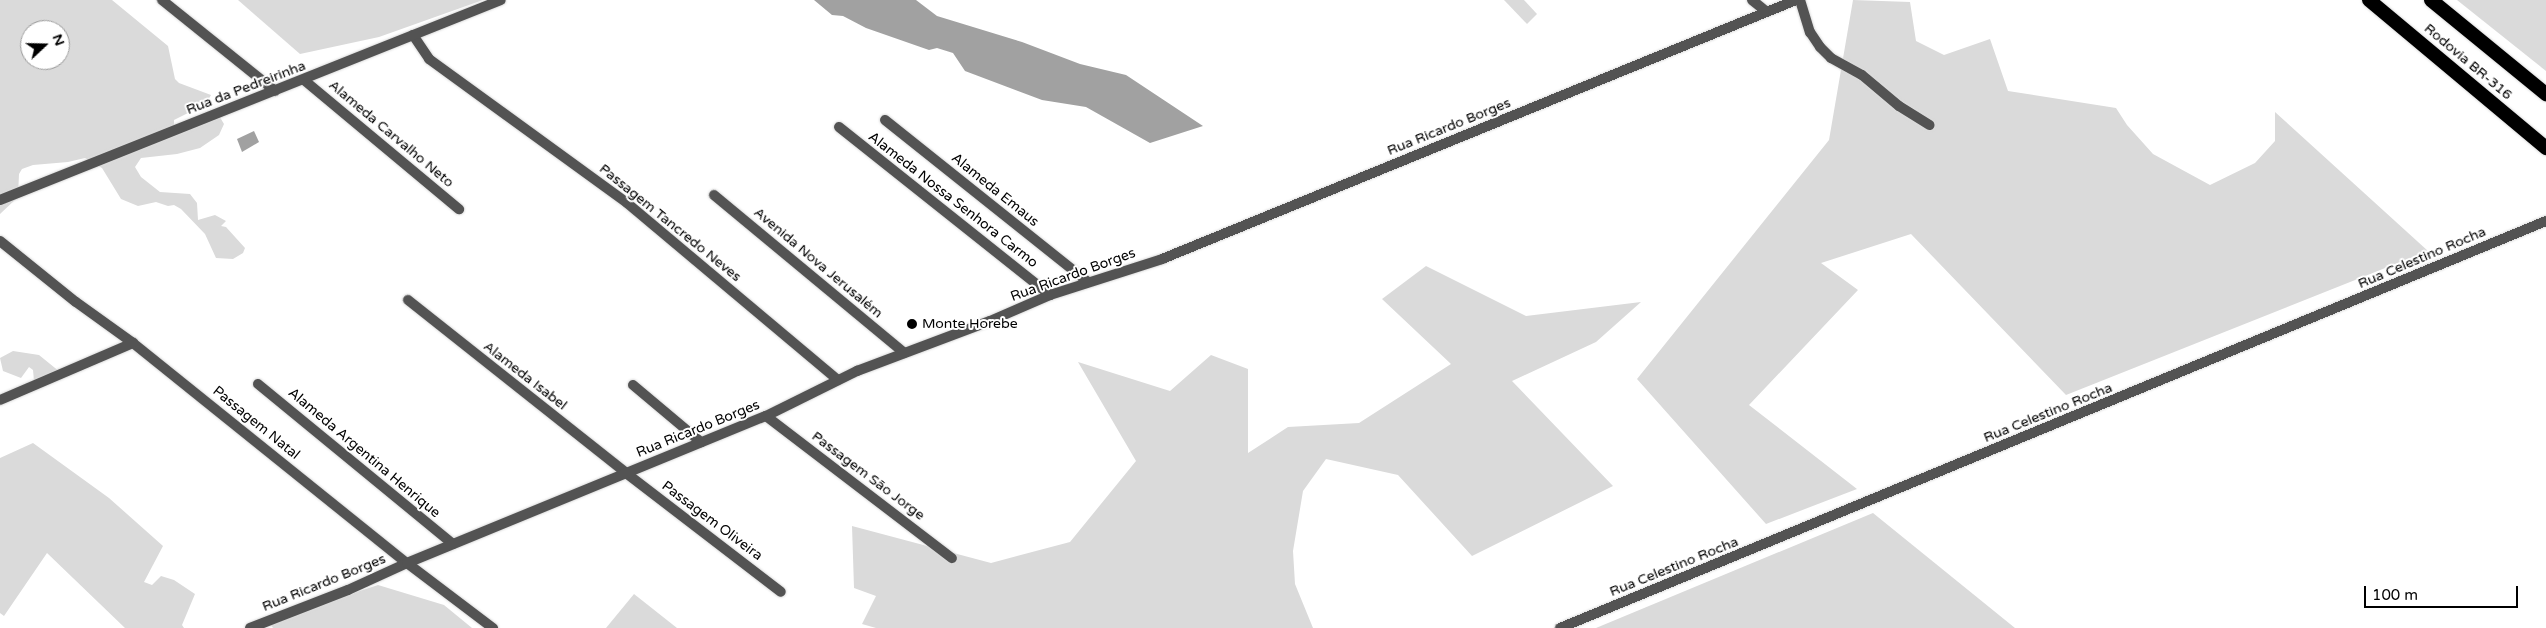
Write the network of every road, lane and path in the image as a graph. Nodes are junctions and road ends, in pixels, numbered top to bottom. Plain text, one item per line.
1 (162, 0) edge
2 (502, 0) edge
3 (1752, 0) edge
4 (1798, 0) edge
5 (2369, 0) edge
6 (2431, 0) edge
7 (1768, 12) junction
8 (412, 36) junction
9 (304, 80) junction
10 (275, 91) junction
11 (2546, 94) edge
12 (886, 120) dead end
13 (1930, 125) dead end
14 (839, 127) dead end
15 (2546, 148) edge
16 (714, 195) dead end
17 (0, 200) edge
18 (459, 209) dead end
19 (2546, 221) edge
20 (0, 241) edge
21 (1088, 282) junction
22 (1050, 295) junction
23 (408, 300) dead end
24 (133, 343) junction
25 (904, 353) junction
26 (838, 380) junction
27 (258, 384) dead end
28 (633, 385) dead end
29 (0, 400) edge
30 (766, 416) junction
31 (701, 442) junction
32 (626, 473) junction
33 (453, 544) junction
34 (952, 558) dead end
35 (407, 563) junction
36 (781, 592) dead end
37 (250, 628) edge
38 (493, 628) edge
39 (1560, 628) edge

1 - 10 street
2 - 8 street, Rua da Pedreirinha
3 - 7 street
4 - 7 street, Rua Ricardo Borges
4 - 13 street
5 - 15 highway, Rodovia BR-316
6 - 11 highway, Rodovia BR-316
7 - 21 street, Rua Ricardo Borges
8 - 9 street, Rua da Pedreirinha
8 - 26 street, Passagem Tancredo Neves
9 - 10 street, Rua da Pedreirinha
9 - 18 street, Alameda Carvalho Neto
10 - 17 street, Rua da Pedreirinha
12 - 21 street, Alameda Emaus
14 - 22 street, Alameda Nossa Senhora Carmo
16 - 25 street, Avenida Nova Jerusalém
19 - 39 street, Rua Celestino Rocha
20 - 24 street, Passagem Natal
21 - 22 street, Rua Ricardo Borges
22 - 25 street, Rua Ricardo Borges
23 - 32 street, Alameda Isabel
24 - 29 street
24 - 35 street, Passagem Natal
25 - 26 street, Rua Ricardo Borges
26 - 30 street, Rua Ricardo Borges
27 - 33 street, Alameda Argentina Henrique
28 - 31 street
30 - 31 street, Rua Ricardo Borges
30 - 34 street, Passagem São Jorge
31 - 32 street, Rua Ricardo Borges
32 - 33 street, Rua Ricardo Borges
32 - 36 street, Passagem Oliveira
33 - 35 street, Rua Ricardo Borges
35 - 37 street, Rua Ricardo Borges
35 - 38 street, Passagem Natal

